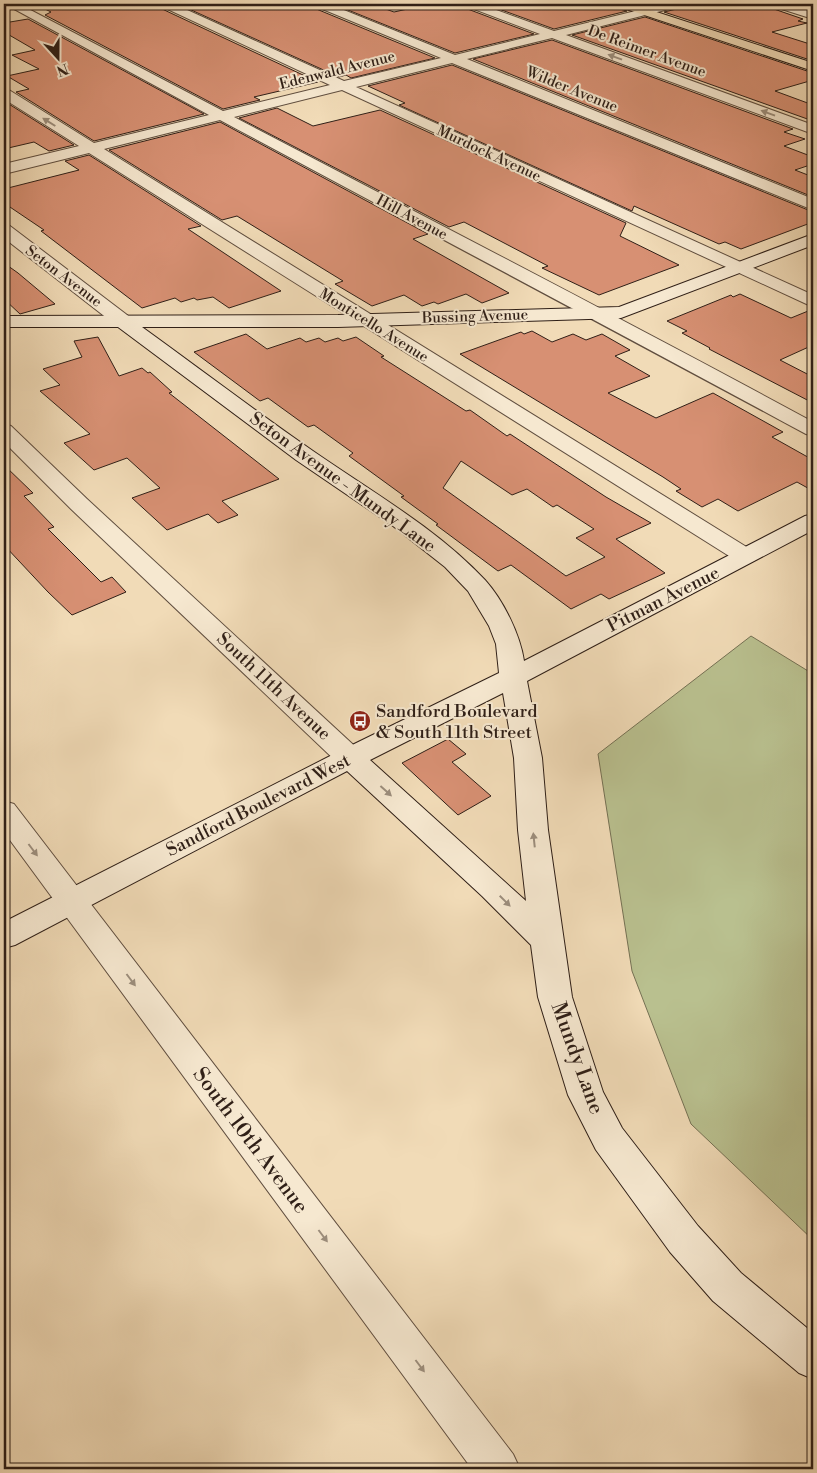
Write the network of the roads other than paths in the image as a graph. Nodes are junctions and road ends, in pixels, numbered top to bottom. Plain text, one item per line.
1 (11, 4) edge
2 (165, 4) edge
3 (319, 4) edge
4 (470, 4) edge
5 (621, 4) edge
6 (677, 4) edge
7 (776, 4) edge
8 (646, 12) junction
9 (813, 15) edge
10 (554, 34) junction
11 (452, 58) junction
12 (813, 67) edge
13 (343, 85) junction
14 (4, 93) edge
15 (222, 115) junction
16 (813, 130) edge
17 (91, 148) junction
18 (4, 169) edge
19 (813, 205) edge
20 (4, 230) edge
21 (813, 240) edge
22 (738, 268) junction
23 (813, 302) edge
24 (596, 312) junction
25 (367, 320) junction
26 (4, 322) edge
27 (124, 322) junction
28 (4, 430) edge
29 (813, 430) edge
30 (813, 521) edge
31 (745, 556) junction
32 (513, 677) junction
33 (350, 758) junction
34 (4, 811) edge
35 (72, 901) junction
36 (4, 936) edge
37 (546, 940) junction
38 (813, 1359) edge
39 (498, 1469) edge

1 - 15 street, Hill Avenue
2 - 13 street, Murdock Avenue
3 - 11 street, Wilder Avenue
4 - 10 street, De Reimer Avenue
5 - 8 main road
6 - 8 street, Edenwald Avenue
7 - 9 street
8 - 10 street, Edenwald Avenue
8 - 12 main road
10 - 11 street, Edenwald Avenue
16 -> 10 street, De Reimer Avenue
11 - 13 street, Edenwald Avenue
11 - 19 street, Wilder Avenue
13 - 15 street, Edenwald Avenue
13 - 22 street, Murdock Avenue
17 -> 14 street, Monticello Avenue
15 - 17 street, Edenwald Avenue
15 - 24 street, Hill Avenue
17 - 18 street, Edenwald Avenue
17 - 25 street, Monticello Avenue
20 - 27 street, Seton Avenue
21 - 22 street, Bussing Avenue
22 - 23 street, Murdock Avenue
22 - 24 street, Bussing Avenue
24 - 25 street, Bussing Avenue
24 - 29 street, Hill Avenue
25 - 27 street, Bussing Avenue
25 - 31 street, Monticello Avenue
26 - 27 street, Bussing Avenue
27 - 32 street, Seton Avenue - Mundy Lane
28 - 33 street, South 11th Avenue
30 - 31 street, Pitman Avenue
31 - 32 street, Pitman Avenue
32 - 33 street, Sandford Boulevard West
37 -> 32 street, Mundy Lane
33 - 35 street, Sandford Boulevard West
33 -> 37 street, South 11th Avenue
34 -> 35 street, South 10th Avenue
35 - 36 street, Sandford Boulevard West
35 -> 39 street, South 10th Avenue
37 - 38 street, Mundy Lane

